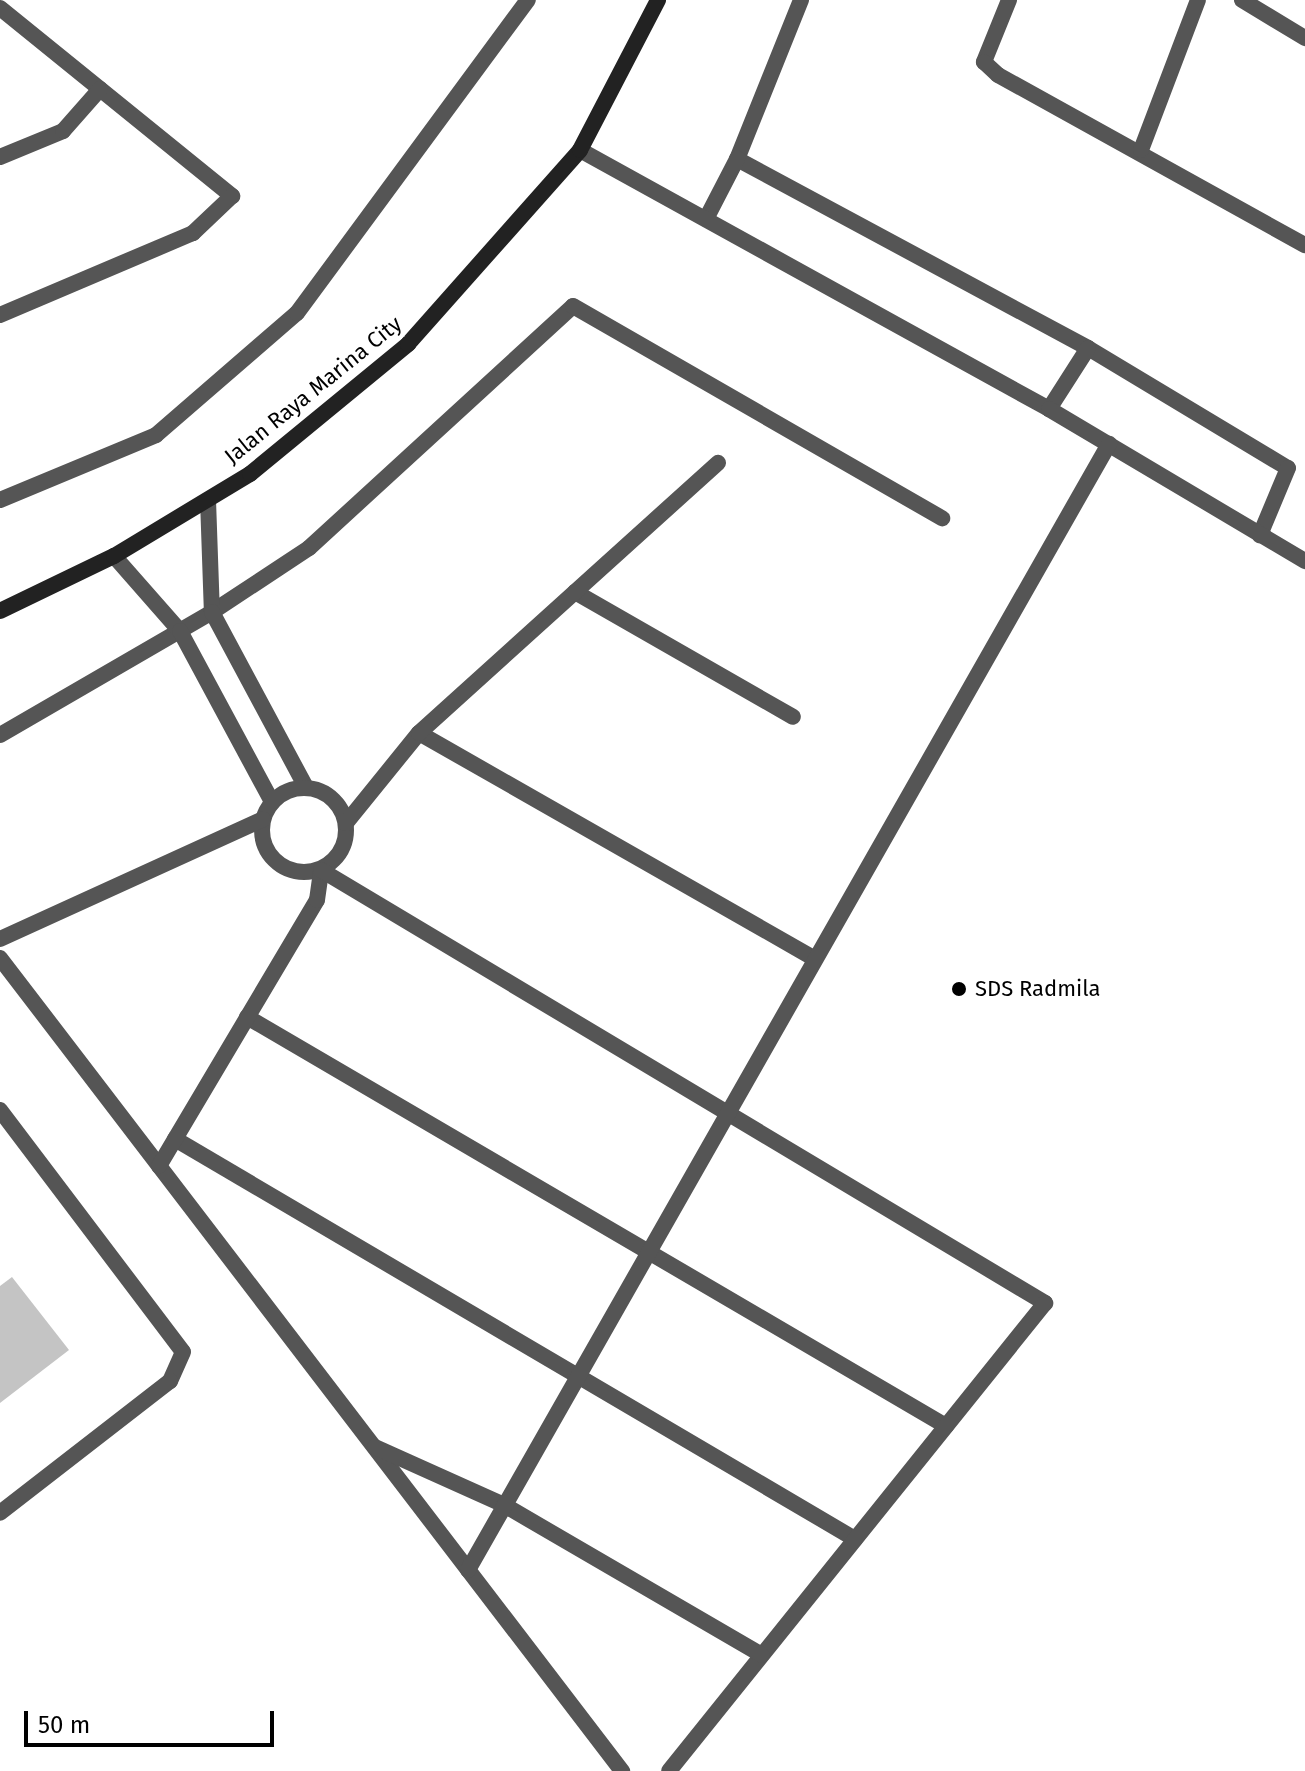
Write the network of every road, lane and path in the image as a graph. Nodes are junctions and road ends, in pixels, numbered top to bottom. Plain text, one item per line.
1 (528, 0) edge
2 (658, 0) edge
3 (801, 0) edge
4 (1009, 0) edge
5 (1198, 0) edge
6 (1242, 0) edge
7 (0, 8) edge
8 (1305, 38) edge
9 (100, 89) junction
10 (580, 150) junction
11 (1141, 150) junction
12 (0, 157) edge
13 (737, 159) junction
14 (706, 219) junction
15 (1305, 245) edge
16 (0, 315) edge
17 (1088, 348) junction
18 (1049, 409) junction
19 (1109, 444) junction
20 (718, 463) dead end
21 (0, 500) edge
22 (208, 500) junction
23 (942, 518) dead end
24 (1260, 535) junction
25 (114, 556) junction
26 (1305, 561) edge
27 (575, 592) junction
28 (0, 611) edge
29 (212, 612) junction
30 (180, 631) junction
31 (793, 717) dead end
32 (419, 733) junction
33 (0, 735) edge
34 (306, 787) junction
35 (272, 802) junction
36 (263, 819) junction
37 (346, 823) junction
38 (321, 870) junction
39 (0, 939) edge
40 (0, 958) edge
41 (814, 958) junction
42 (247, 1017) junction
43 (0, 1110) edge
44 (727, 1112) junction
45 (175, 1139) junction
46 (159, 1166) junction
47 (648, 1251) junction
48 (577, 1376) junction
49 (946, 1426) junction
50 (374, 1447) junction
51 (504, 1505) junction
52 (0, 1513) edge
53 (855, 1539) junction
54 (468, 1570) junction
55 (762, 1655) junction
56 (622, 1771) edge
57 (669, 1771) edge

1 - 21 street
2 - 10 main road, Jalan Raya Marina City
3 - 13 street
4 - 11 street
5 - 11 street
6 - 8 street
7 - 9 street
9 - 12 street
9 - 16 street
10 - 14 street
10 - 22 main road, Jalan Raya Marina City
11 - 15 street
13 - 14 street
13 - 17 street
14 - 18 street
17 - 18 street
17 - 24 street
18 - 19 street
19 - 24 street
19 - 41 street
20 - 27 street
22 - 25 main road, Jalan Raya Marina City
22 - 29 street
23 - 29 street
24 - 26 street
25 - 28 main road, Jalan Raya Marina City
25 - 30 street
27 - 31 street
27 - 32 street
29 - 30 street
29 - 34 street
30 - 33 street
30 - 35 street
32 - 37 street
32 - 41 street
34 - 35 street
34 - 37 street
35 - 36 street
36 - 38 street
36 - 39 street
37 - 38 street
38 - 42 street
38 - 44 street
40 - 46 street
41 - 44 street
42 - 45 street
42 - 47 street
43 - 52 street
44 - 47 street
44 - 49 street
45 - 46 street
45 - 48 street
46 - 50 street
47 - 48 street
47 - 49 street
48 - 51 street
48 - 53 street
49 - 53 street
50 - 51 street
50 - 54 street
51 - 54 street
51 - 55 street
53 - 55 street
54 - 56 street
55 - 57 street

